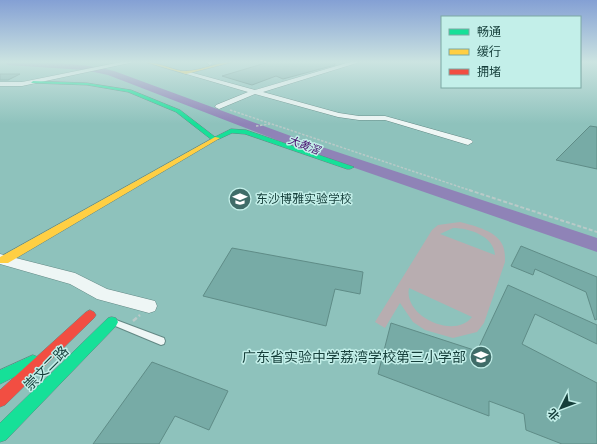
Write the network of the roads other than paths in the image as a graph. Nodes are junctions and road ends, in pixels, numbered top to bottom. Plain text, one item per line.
1 (29, 83) edge
2 (52, 83) edge
3 (223, 83) edge
4 (287, 83) edge
5 (0, 84) edge
6 (255, 92) junction
7 (220, 107) road end
8 (214, 139) junction
9 (468, 142) dead end
10 (350, 167) dead end
11 (2, 260) edge
12 (149, 306) dead end
13 (101, 318) junction
14 (161, 341) dead end
15 (46, 355) junction
16 (0, 377) edge
17 (0, 400) edge
18 (0, 434) edge

1 - 5 street
2 - 8 street
3 - 6 street
4 - 6 street
6 - 7 street
6 - 9 street
8 - 10 street
8 - 11 street
11 - 12 street
13 - 14 lane
13 - 15 street, 崇文二路
13 - 18 street, 崇文二路
15 - 16 street
15 - 17 street, 崇文二路

